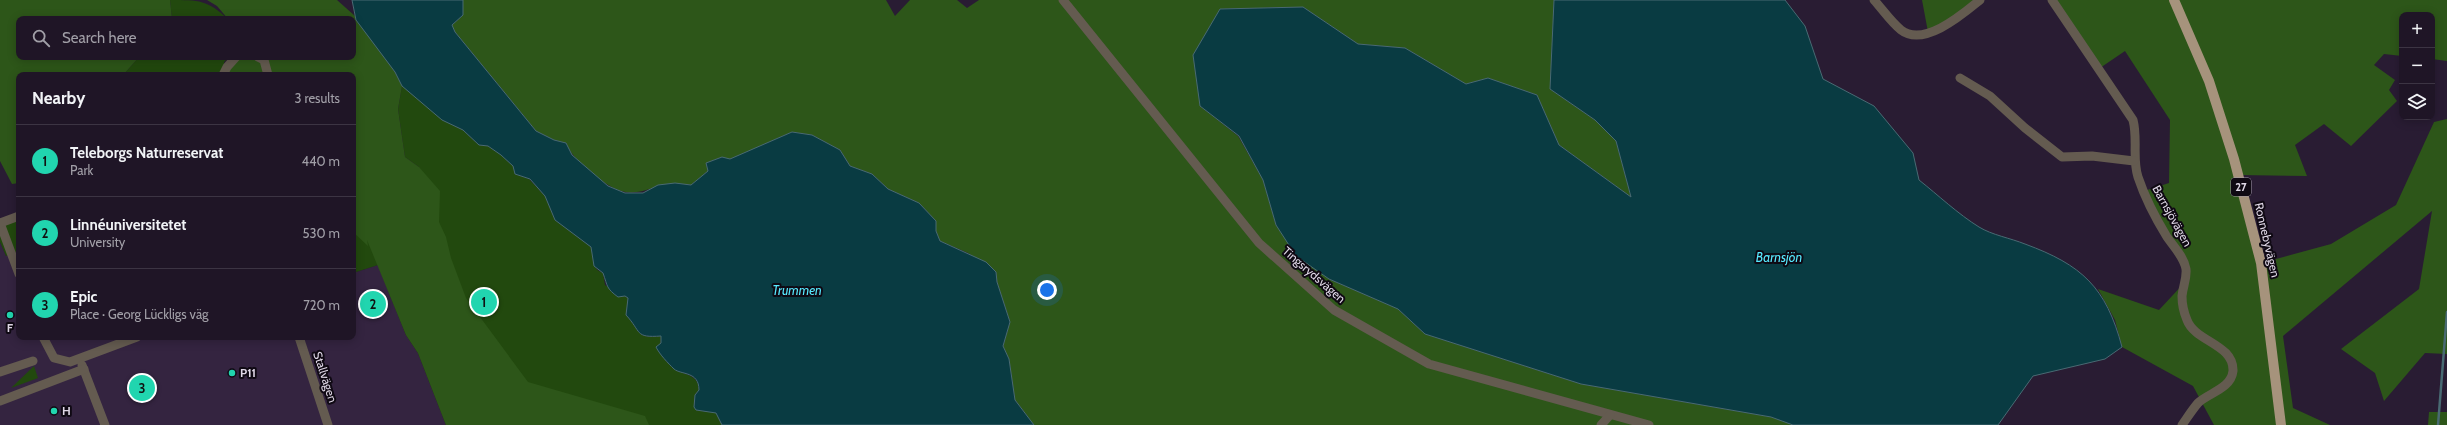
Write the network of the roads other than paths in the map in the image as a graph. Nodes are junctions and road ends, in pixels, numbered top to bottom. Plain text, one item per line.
1 (1063, 0) edge
2 (1874, 0) edge
3 (1980, 0) edge
4 (2052, 0) edge
5 (2174, 0) edge
6 (233, 60) edge
7 (264, 60) edge
8 (224, 72) edge
9 (267, 72) edge
10 (1960, 78) dead end
11 (2134, 161) junction
12 (16, 217) edge
13 (0, 223) edge
14 (16, 266) edge
15 (45, 340) edge
16 (129, 340) edge
17 (300, 340) edge
18 (79, 359) junction
19 (32, 361) dead end
20 (84, 369) junction
21 (0, 372) edge
22 (0, 401) edge
23 (1610, 415) junction
24 (106, 425) edge
25 (328, 425) edge
26 (1601, 425) edge
27 (1649, 425) edge
28 (2182, 425) edge
29 (2281, 425) edge

1 - 23 street, Tingsrydsvägen
2 - 3 street
4 - 11 street, Barnsjövägen
5 - 29 main road, Ronnebyvägen / 27
6 - 8 street
7 - 9 street
10 - 11 street
11 - 28 street, Barnsjövägen
12 - 13 street
13 - 14 street
15 - 18 street
16 - 18 street
17 - 25 street, Stallvägen
18 - 20 street
19 - 21 street
20 - 22 street
20 - 24 street
23 - 26 street
23 - 27 street, Tingsrydsvägen

